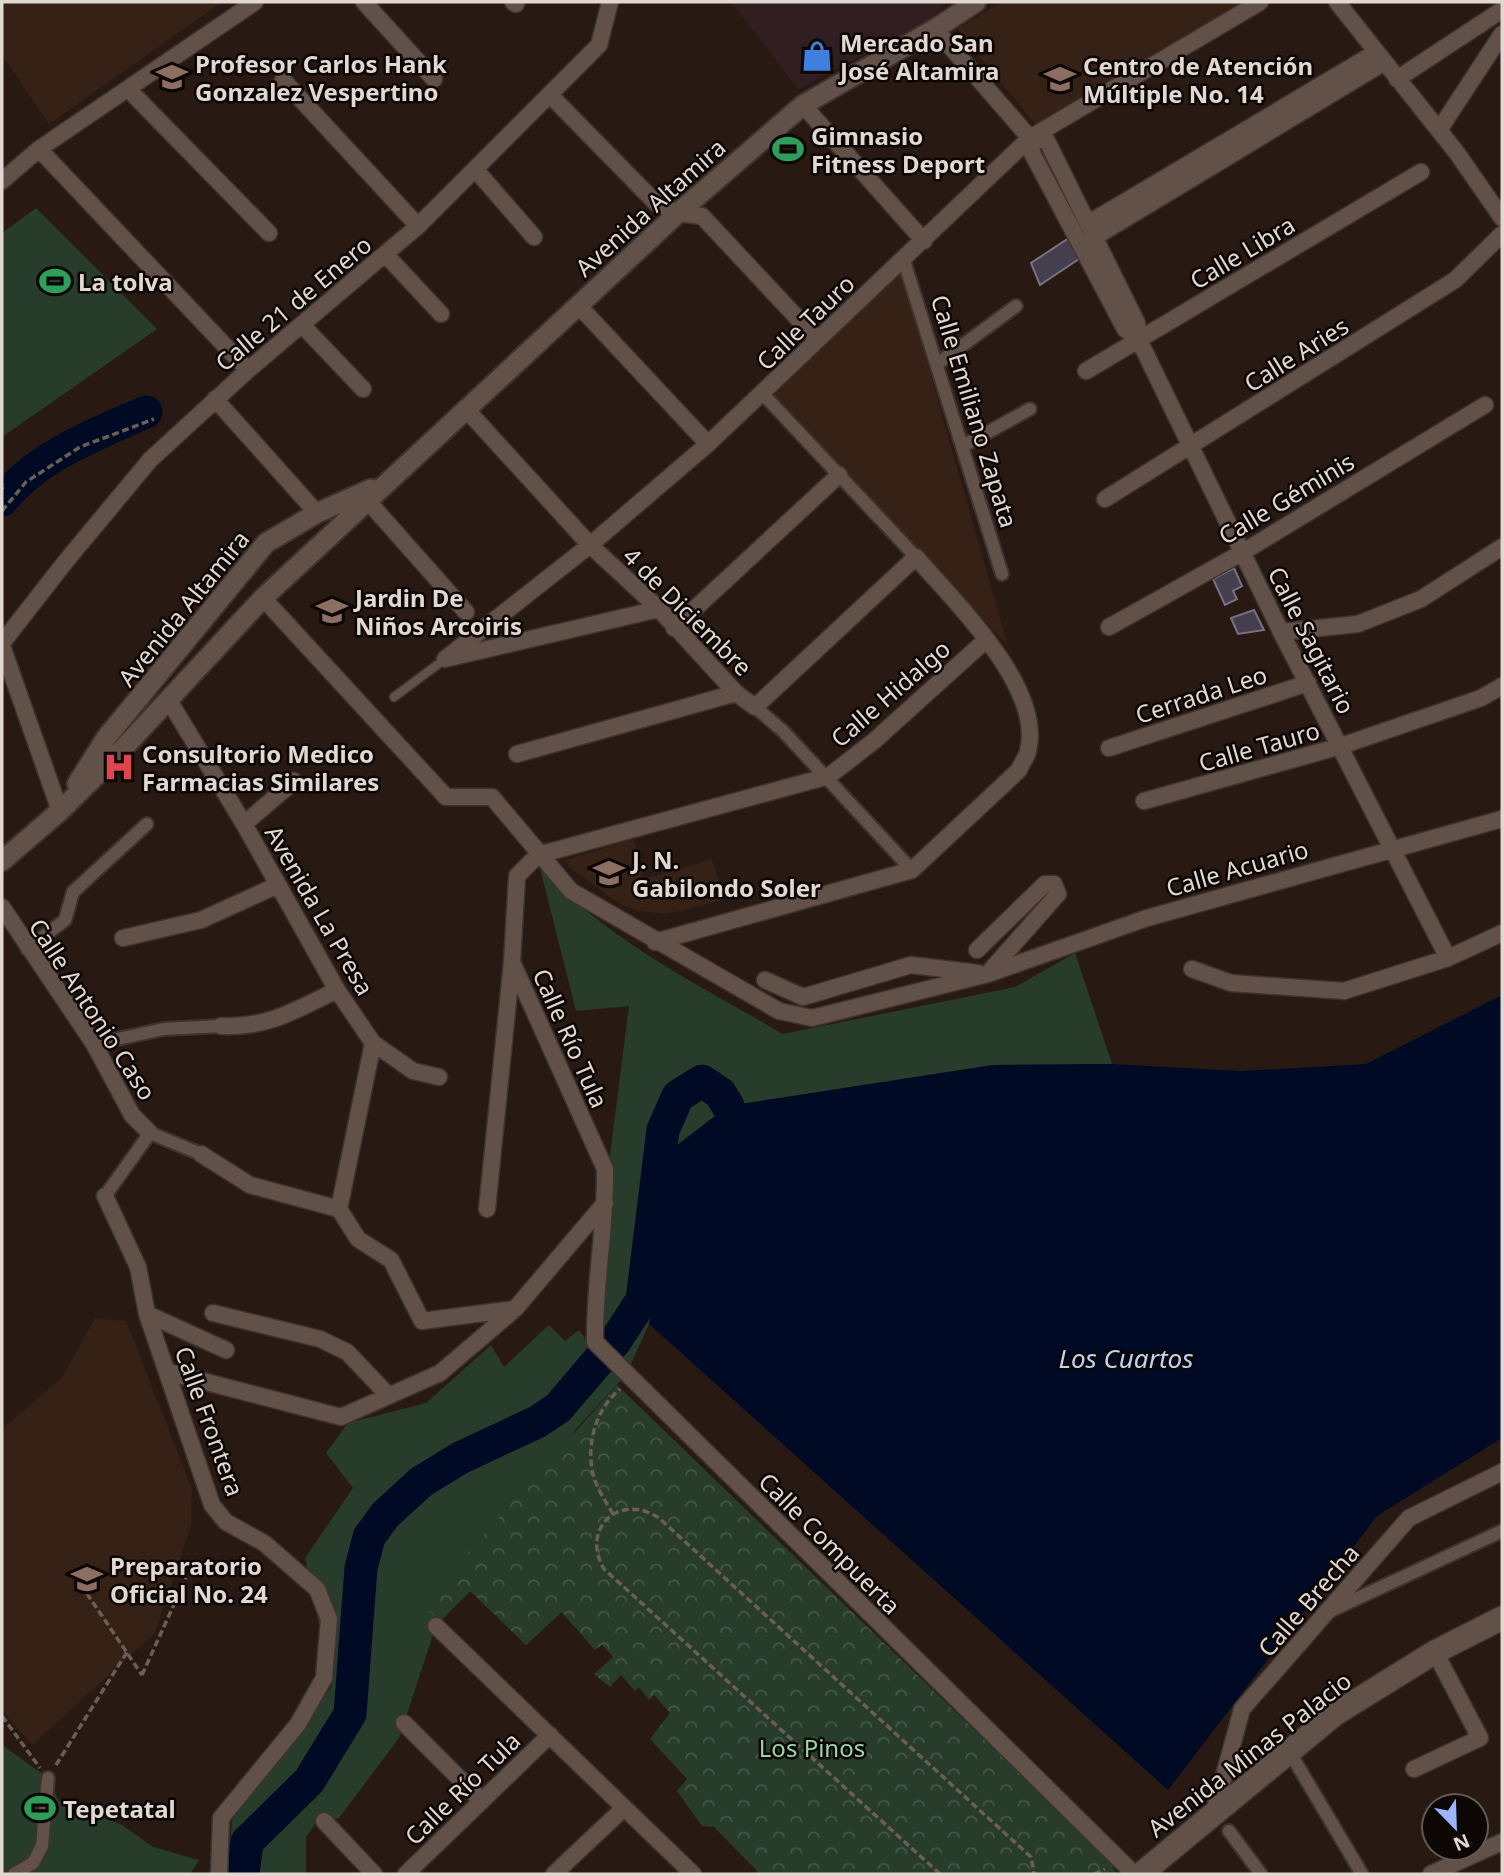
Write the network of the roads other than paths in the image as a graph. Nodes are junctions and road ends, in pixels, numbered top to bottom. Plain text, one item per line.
1 (255, 2) edge
2 (364, 2) edge
3 (610, 2) edge
4 (976, 2) edge
5 (1259, 2) edge
6 (1337, 2) edge
7 (1502, 10) edge
8 (936, 29) junction
9 (1502, 34) edge
10 (1379, 58) junction
11 (434, 79) dead end
12 (1397, 79) junction
13 (282, 80) dead end
14 (128, 89) junction
15 (550, 95) junction
16 (803, 104) junction
17 (1439, 130) junction
18 (1030, 138) junction
19 (39, 149) junction
20 (475, 169) junction
21 (1422, 172) dead end
22 (5, 173) edge
23 (678, 212) junction
24 (1502, 218) edge
25 (418, 226) junction
26 (1092, 230) junction
27 (269, 233) dead end
28 (1502, 234) edge
29 (534, 237) dead end
30 (924, 241) junction
31 (385, 254) junction
32 (904, 261) junction
33 (578, 304) junction
34 (1016, 306) dead end
35 (441, 314) dead end
36 (303, 326) junction
37 (817, 339) junction
38 (1139, 340) junction
39 (937, 364) junction
40 (248, 370) junction
41 (1086, 371) dead end
42 (363, 389) dead end
43 (763, 394) junction
44 (215, 399) junction
45 (1485, 405) dead end
46 (465, 408) junction
47 (1030, 409) dead end
48 (708, 444) junction
49 (962, 446) junction
50 (1192, 447) junction
51 (839, 475) junction
52 (384, 483) junction
53 (1105, 499) dead end
54 (367, 500) junction
55 (317, 513) junction
56 (590, 545) junction
57 (1502, 547) edge
58 (1243, 552) junction
59 (916, 557) junction
60 (1002, 575) dead end
61 (263, 598) junction
62 (659, 609) junction
63 (466, 612) dead end
64 (1108, 627) dead end
65 (674, 628) junction
66 (1281, 632) junction
67 (986, 640) junction
68 (2, 645) edge
69 (445, 659) junction
70 (1308, 683) junction
71 (1502, 686) edge
72 (736, 692) junction
73 (394, 697) dead end
74 (168, 699) junction
75 (755, 707) junction
76 (1341, 747) junction
77 (1109, 748) dead end
78 (517, 754) dead end
79 (823, 778) junction
80 (294, 781) dead end
81 (1144, 801) dead end
82 (60, 811) junction
83 (1502, 819) edge
84 (147, 824) dead end
85 (244, 824) junction
86 (1392, 848) junction
87 (538, 855) junction
88 (2, 861) edge
89 (912, 870) junction
90 (278, 885) junction
91 (2, 907) edge
92 (1502, 933) edge
93 (123, 938) dead end
94 (655, 942) junction
95 (27, 949) junction
96 (977, 950) dead end
97 (1448, 958) junction
98 (512, 962) junction
99 (1192, 970) dead end
100 (988, 974) junction
101 (765, 980) dead end
102 (337, 990) junction
103 (221, 1027) joint
104 (373, 1043) junction
105 (94, 1044) junction
106 (439, 1077) dead end
107 (150, 1133) junction
108 (201, 1154) joint
109 (105, 1195) joint
110 (606, 1203) junction
111 (339, 1209) junction
112 (487, 1209) dead end
113 (515, 1309) junction
114 (213, 1313) dead end
115 (147, 1314) junction
116 (226, 1350) dead end
117 (168, 1372) junction
118 (388, 1395) junction
119 (1502, 1472) edge
120 (1502, 1531) edge
121 (1326, 1613) junction
122 (1502, 1618) edge
123 (436, 1626) dead end
124 (1435, 1652) junction
125 (404, 1723) dead end
126 (550, 1735) junction
127 (1289, 1751) junction
128 (1414, 1769) dead end
129 (48, 1779) road end
130 (482, 1801) junction
131 (624, 1808) junction
132 (1214, 1812) junction
133 (324, 1821) dead end
134 (1229, 1831) dead end
135 (1502, 1842) edge
136 (14, 1874) edge
137 (219, 1874) edge
138 (374, 1874) edge
139 (406, 1874) edge
140 (554, 1874) edge
141 (692, 1874) edge
142 (1134, 1874) edge
143 (1142, 1874) edge
144 (1261, 1874) edge
145 (1362, 1874) edge
146 (1431, 1874) edge

1 - 14 street
2 - 11 street
3 - 15 street, Calle 21 de Enero
4 - 8 street, Avenida Altamira
5 - 18 street, Calle Tauro
6 - 10 street
7 - 12 street
8 - 16 street, Avenida Altamira
8 - 18 street
9 - 17 street
10 - 12 street
10 - 26 street
12 - 17 street
13 - 25 street
14 - 19 street
14 - 27 street
15 - 20 street, Calle 21 de Enero
15 - 23 street
16 - 23 street, Avenida Altamira
16 - 30 street
17 - 24 street
18 - 26 street, Calle Sagitario
18 - 30 street, Calle Tauro
18 - 38 street, Calle Sagitario
19 - 22 street
19 - 40 street
20 - 25 street, Calle 21 de Enero
20 - 29 street
21 - 38 street, Calle Libra
23 - 33 street, Avenida Altamira
23 - 37 street
25 - 31 street, Calle 21 de Enero
26 - 38 street, Calle Sagitario
28 - 50 street, Calle Aries
30 - 32 street, Calle Tauro
31 - 35 street
31 - 36 street, Calle 21 de Enero
32 - 37 street, Calle Tauro
32 - 39 street, Calle Emiliano Zapata
33 - 46 street, Avenida Altamira
33 - 48 street
34 - 39 street
36 - 40 street, Calle 21 de Enero
36 - 42 street
37 - 43 street, Calle Tauro
38 - 41 street, Calle Libra
38 - 50 street, Calle Sagitario
39 - 49 street, Calle Emiliano Zapata
40 - 44 street, Calle 21 de Enero
43 - 48 street, Calle Tauro
43 - 51 street
44 - 55 street
44 - 68 street, Calle 21 de Enero
45 - 58 street, Calle Géminis
46 - 52 street, Avenida Altamira
46 - 56 street, 4 de Diciembre
47 - 49 street
48 - 56 street, Calle Tauro
49 - 60 street, Calle Emiliano Zapata
50 - 53 street, Calle Aries
50 - 58 street, Calle Sagitario
51 - 59 street
51 - 65 street
52 - 54 street, Avenida Altamira
52 - 55 street, Avenida Altamira
54 - 61 street, Avenida Altamira
54 - 63 street
55 - 82 street, Avenida Altamira
56 - 62 street, 4 de Diciembre
56 - 69 street, Calle Tauro
57 - 66 street
58 - 64 street, Calle Géminis
58 - 66 street, Calle Sagitario
59 - 67 street
59 - 75 street
61 - 74 street, Avenida Altamira
61 - 87 street, Calle Acuario
62 - 65 street, 4 de Diciembre
62 - 69 street
65 - 72 street, 4 de Diciembre
66 - 70 street, Calle Sagitario
67 - 79 street, Calle Hidalgo
67 - 89 street
68 - 82 street
69 - 73 lane, Calle Tauro
70 - 76 street, Calle Sagitario
70 - 77 street, Cerrada Leo
71 - 76 street, Calle Tauro
72 - 75 street, 4 de Diciembre
72 - 78 street
74 - 82 street, Avenida Altamira
74 - 85 street, Avenida La Presa
75 - 79 street
76 - 81 street, Calle Tauro
76 - 86 street, Calle Sagitario
79 - 87 street
79 - 89 street
80 - 85 street
82 - 88 street, Avenida Altamira
83 - 86 street, Calle Acuario
84 - 95 street
85 - 90 street, Avenida La Presa
86 - 97 street, Calle Sagitario
86 - 100 street, Calle Acuario
87 - 94 street, Calle Acuario
87 - 98 street, Calle Río Tula
89 - 94 street
90 - 93 street
90 - 102 street, Avenida La Presa
91 - 95 street, Calle Antonio Caso
92 - 97 street
94 - 100 street, Calle Acuario
95 - 105 street, Calle Antonio Caso
96 - 100 street
97 - 99 street
98 - 110 street, Calle Río Tula
98 - 112 street
100 - 101 street
102 - 103 street
102 - 104 street, Avenida La Presa
103 - 105 street
104 - 106 street, Avenida La Presa
104 - 111 street
105 - 107 street, Calle Antonio Caso
107 - 108 street
107 - 109 street, Calle Frontera
108 - 111 street
109 - 115 street, Calle Frontera
110 - 113 street
110 - 142 street, Calle Compuerta
111 - 113 street
113 - 118 street
114 - 118 street
115 - 116 street
115 - 117 street, Calle Frontera
117 - 118 street
117 - 137 street, Calle Frontera
119 - 121 street, Calle Brecha
120 - 121 street
121 - 132 street, Calle Brecha
122 - 124 main road, Avenida Minas Palacio
123 - 126 street
124 - 127 main road, Avenida Minas Palacio
124 - 128 street
125 - 130 street
126 - 130 street, Calle Río Tula
126 - 131 street
127 - 132 main road, Avenida Minas Palacio
127 - 145 street
129 - 136 street
130 - 139 street, Calle Río Tula
131 - 140 street
131 - 141 street
132 - 143 main road, Avenida Minas Palacio
133 - 138 street
134 - 144 street
135 - 146 street

